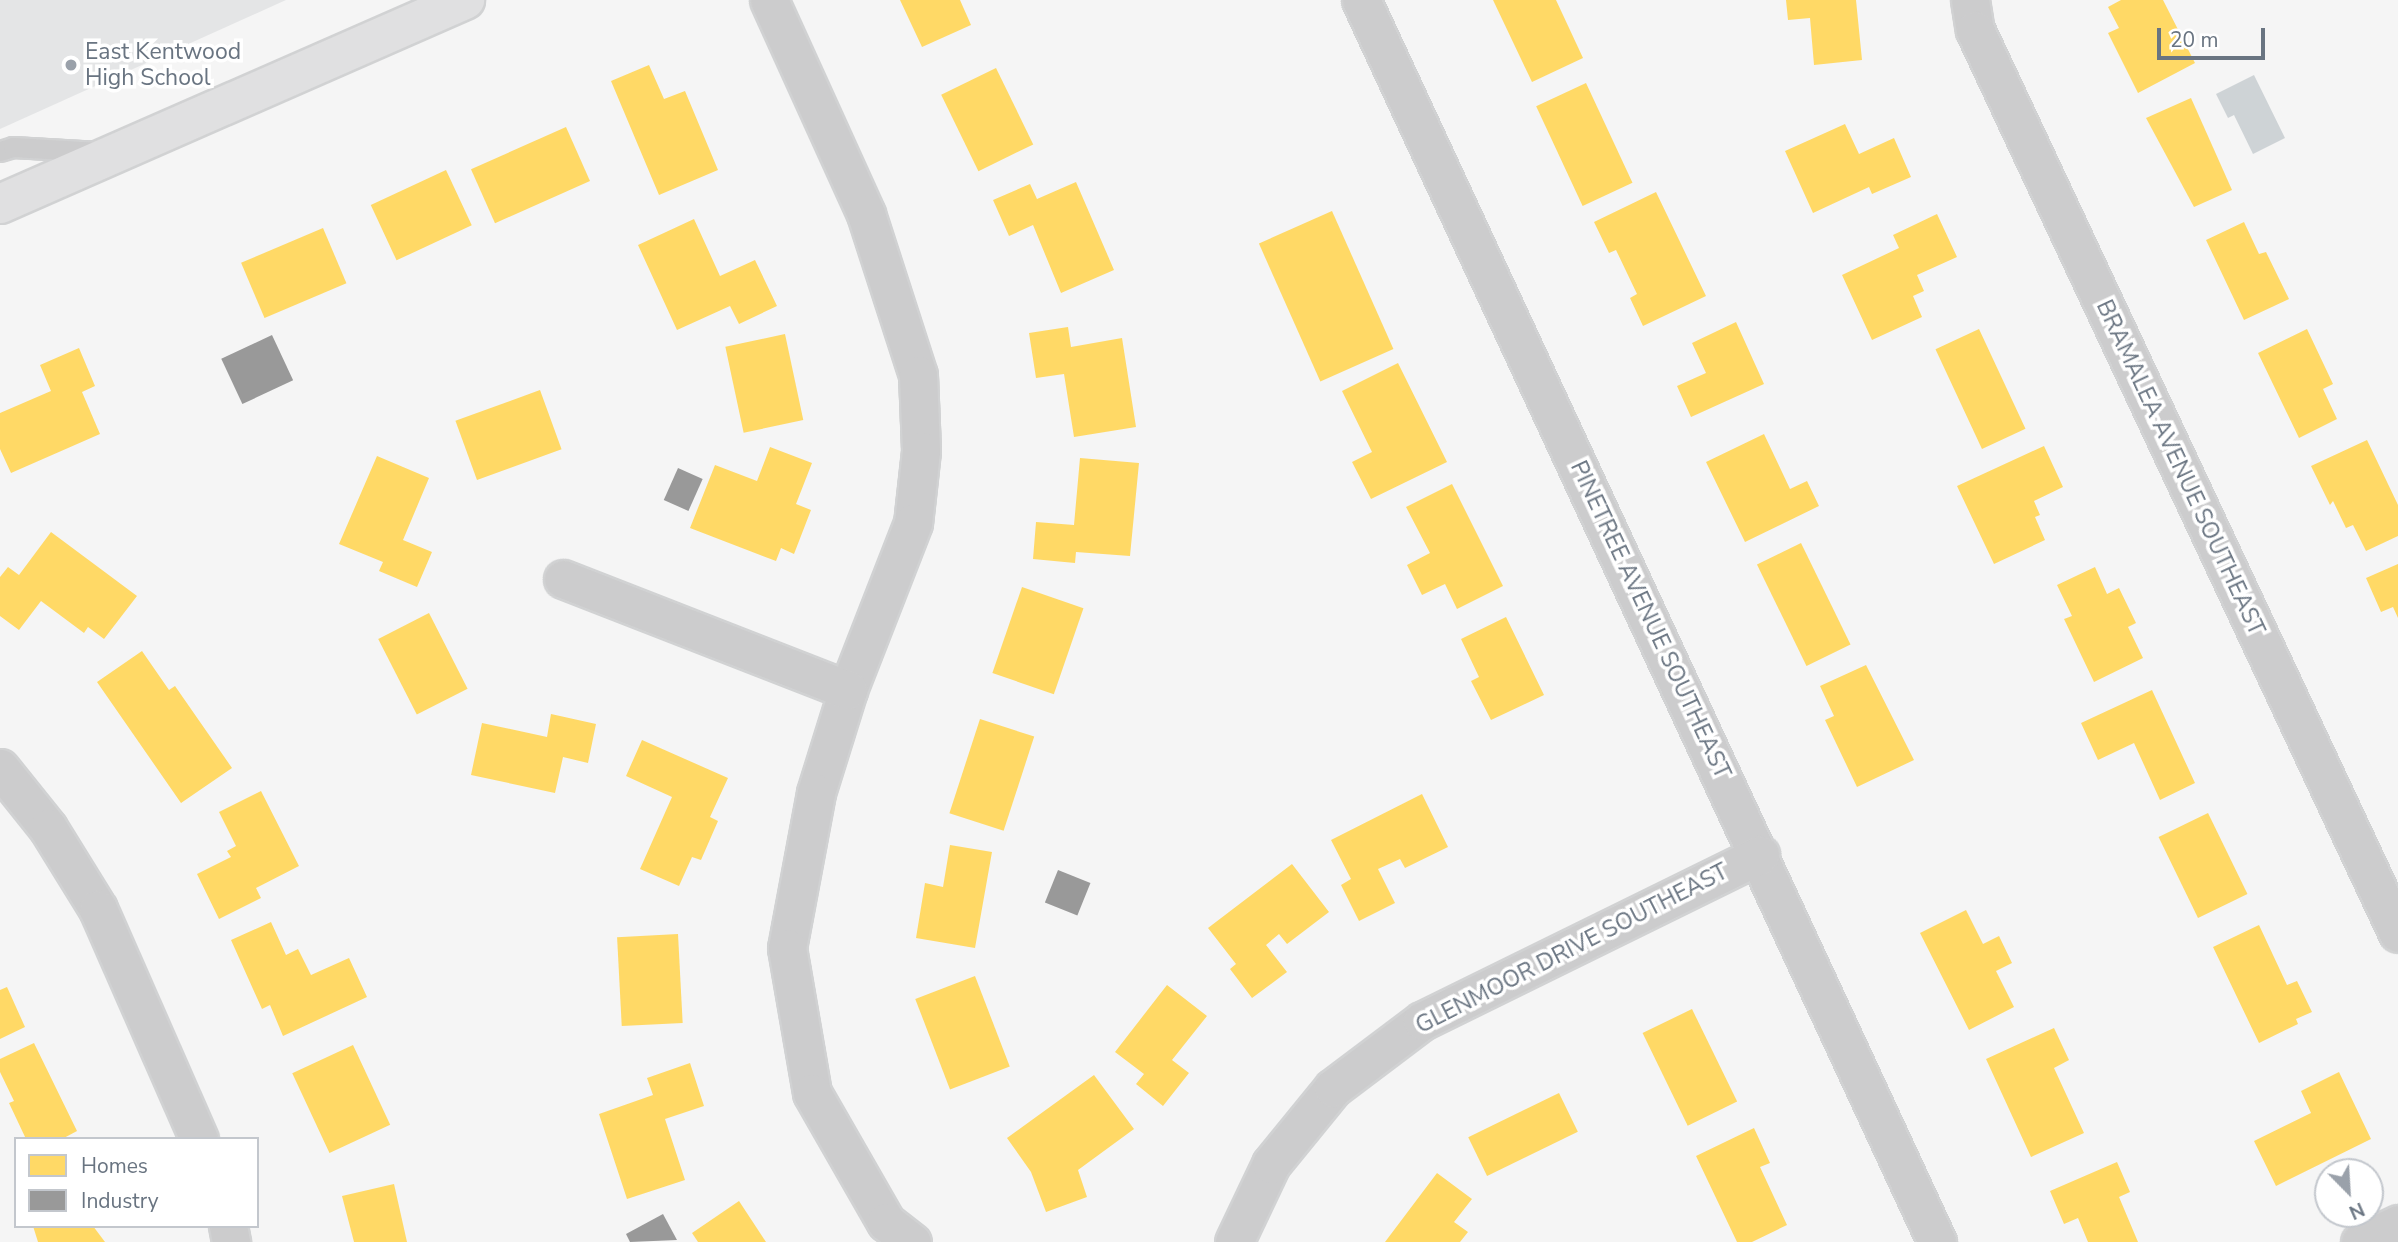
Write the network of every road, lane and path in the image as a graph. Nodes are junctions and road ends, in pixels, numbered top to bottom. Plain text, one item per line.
1 (465, 0) edge
2 (769, 0) edge
3 (1361, 0) edge
4 (1970, 0) edge
5 (0, 151) edge
6 (118, 153) junction
7 (0, 204) edge
8 (563, 579) dead end
9 (848, 690) junction
10 (1, 771) edge
11 (1760, 855) junction
12 (2398, 933) edge
13 (198, 1137) edge
14 (2398, 1224) edge
15 (912, 1242) edge
16 (1234, 1242) edge
17 (1937, 1242) edge
18 (2360, 1242) edge

1 - 6 main road
2 - 9 street
3 - 11 street, PINETREE AVENUE SOUTHEAST
4 - 12 street, BRAMALEA AVENUE SOUTHEAST
5 - 6 lane
6 - 7 main road
8 - 9 street
9 - 15 street
10 - 13 street
11 - 16 street, GLENMOOR DRIVE SOUTHEAST
11 - 17 street, PINETREE AVENUE SOUTHEAST
14 - 18 street

